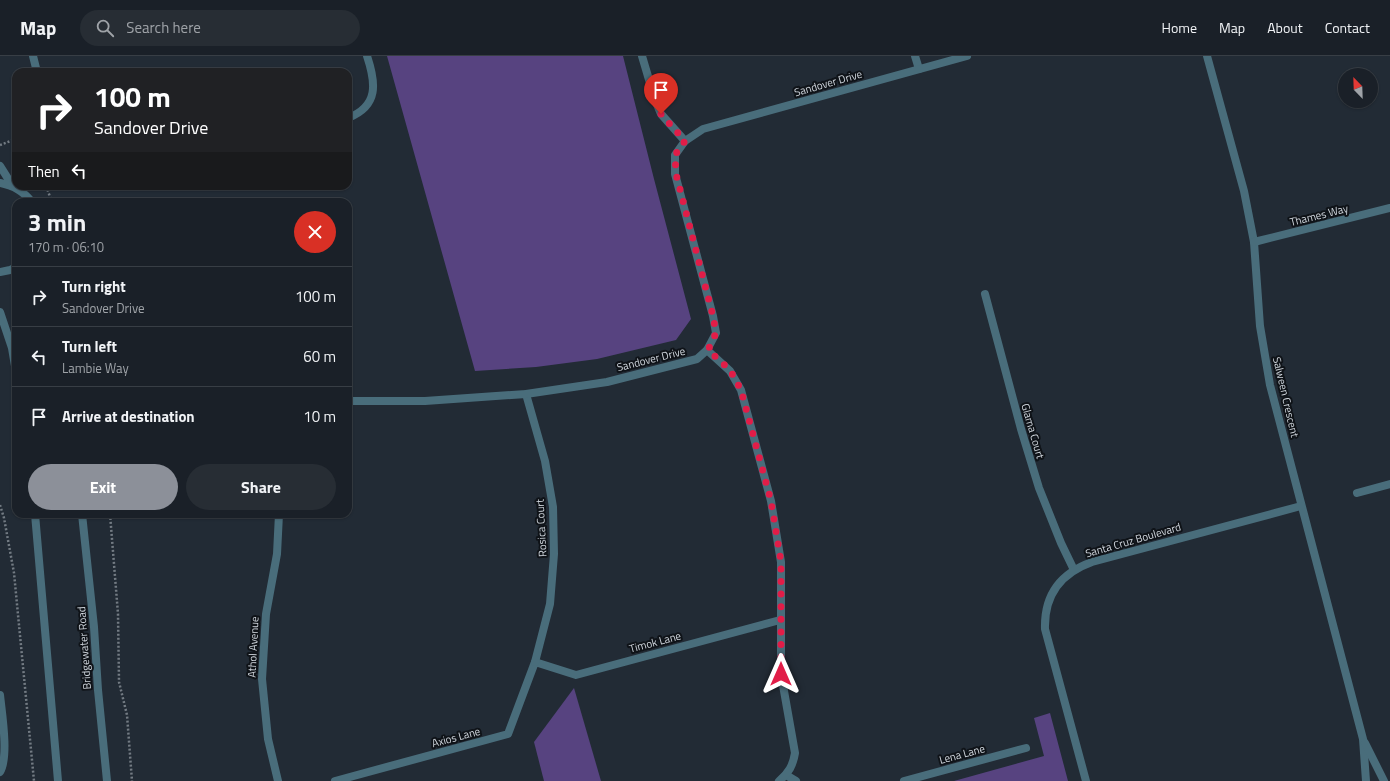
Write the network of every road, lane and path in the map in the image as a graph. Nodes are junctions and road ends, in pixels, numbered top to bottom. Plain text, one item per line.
1 (33, 56) edge
2 (367, 56) edge
3 (642, 56) edge
4 (915, 56) edge
5 (967, 56) edge
6 (1207, 56) edge
7 (36, 68) edge
8 (919, 69) junction
9 (352, 116) edge
10 (12, 140) edge
11 (685, 141) junction
12 (0, 145) edge
13 (0, 166) edge
14 (0, 183) edge
15 (12, 185) joint
16 (21, 190) edge
17 (29, 198) edge
18 (1390, 208) edge
19 (1254, 242) junction
20 (12, 269) edge
21 (0, 272) edge
22 (985, 294) dead end
23 (0, 312) edge
24 (12, 348) edge
25 (708, 350) junction
26 (526, 394) junction
27 (352, 401) edge
28 (1390, 484) edge
29 (1357, 493) dead end
30 (0, 505) edge
31 (1301, 506) junction
32 (35, 518) edge
33 (82, 518) edge
34 (110, 518) edge
35 (279, 518) edge
36 (1074, 570) junction
37 (780, 620) junction
38 (535, 662) junction
39 (0, 695) edge
40 (1363, 739) junction
41 (1026, 748) dead end
42 (0, 772) edge
43 (786, 775) junction
44 (34, 781) edge
45 (58, 781) edge
46 (107, 781) edge
47 (132, 781) edge
48 (278, 781) edge
49 (335, 781) edge
50 (779, 781) edge
51 (796, 781) edge
52 (904, 781) edge
53 (1086, 781) edge
54 (1366, 781) edge
55 (1384, 781) edge

1 - 7 street
2 - 9 street
3 - 11 street
4 - 8 street
5 - 8 street, Sandover Drive
6 - 19 street, Salween Crescent
8 - 11 street, Sandover Drive
10 - 12 path
11 - 25 street, Sandover Drive
13 - 15 street
14 - 15 street
16 - 17 street
18 - 19 street, Thames Way
19 - 31 street, Salween Crescent
20 - 21 street
22 - 36 street, Glama Court
23 - 24 street
25 - 26 street, Sandover Drive
25 - 37 street
26 - 27 street, Sandover Drive
26 - 38 street, Rosica Court
28 - 29 street
30 - 44 path
31 - 36 street, Santa Cruz Boulevard
31 - 40 street, Salween Crescent
32 - 45 street
33 - 46 street, Bridgewater Road
34 - 47 path
35 - 48 street, Athol Avenue
36 - 53 street, Santa Cruz Boulevard
37 - 38 street, Timok Lane
37 - 43 street
38 - 49 street, Axios Lane
39 - 42 street
40 - 54 street, Salween Crescent
40 - 55 street, Salween Crescent
41 - 52 street, Lena Lane
43 - 50 street
43 - 51 street

